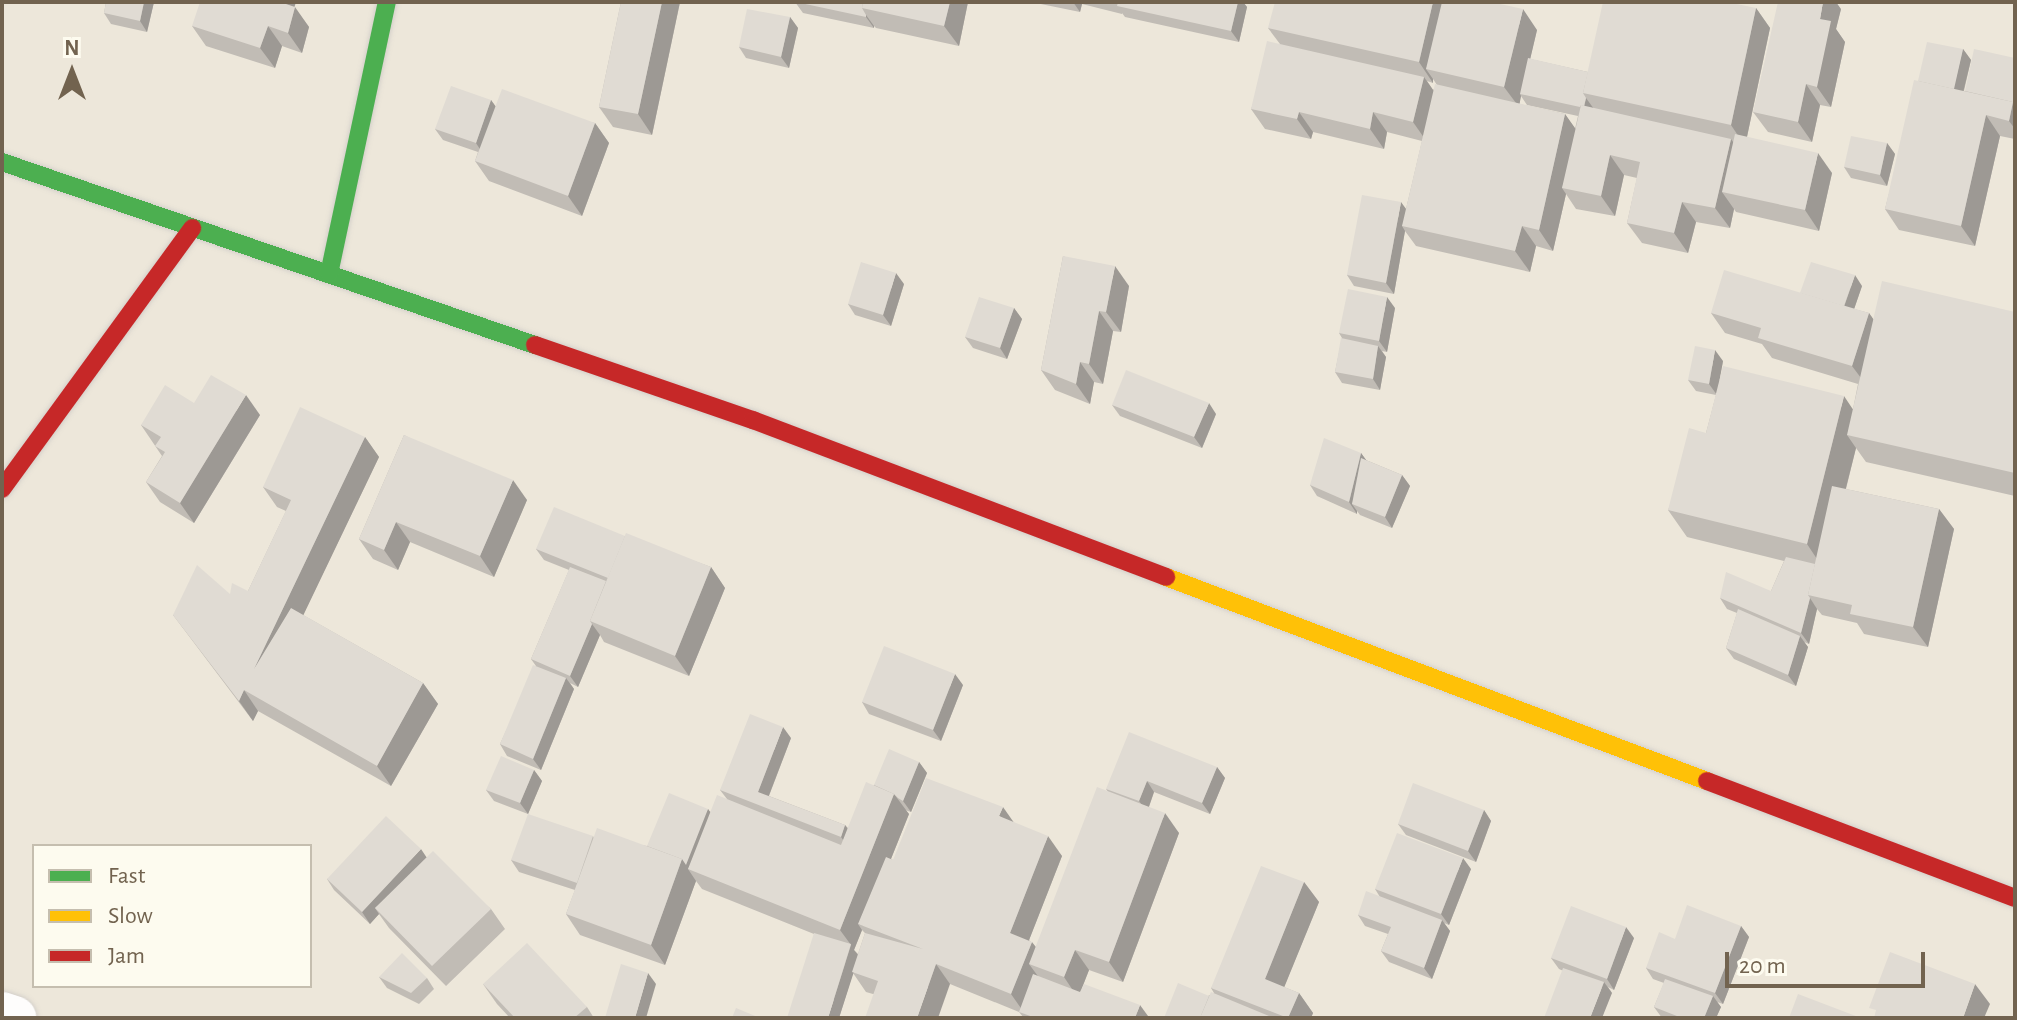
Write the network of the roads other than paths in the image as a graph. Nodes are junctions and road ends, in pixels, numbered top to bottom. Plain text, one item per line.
1 (387, 2) edge
2 (2, 162) edge
3 (192, 228) junction
4 (329, 274) junction
5 (2, 489) edge
6 (2015, 898) edge
7 (2, 1014) edge
8 (14, 1018) edge

1 - 4 street
2 - 3 street
3 - 4 street
3 - 5 street
4 - 6 street
7 - 8 street

